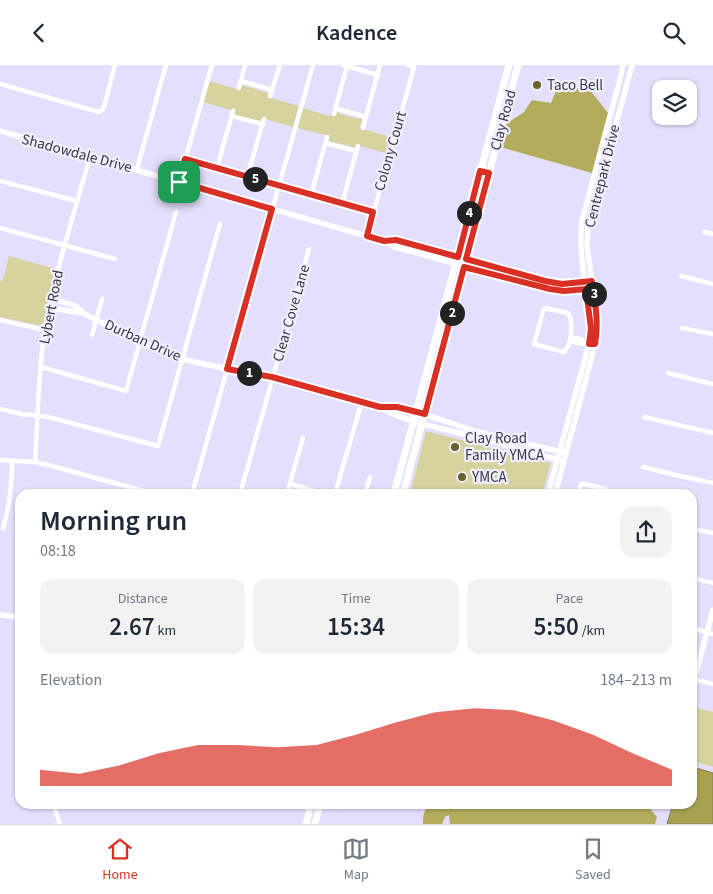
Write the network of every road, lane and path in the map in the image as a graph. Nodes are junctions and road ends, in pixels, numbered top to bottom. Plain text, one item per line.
1 (116, 65) edge
2 (166, 65) edge
3 (212, 65) edge
4 (245, 65) edge
5 (280, 65) edge
6 (313, 65) edge
7 (380, 65) edge
8 (408, 65) edge
9 (509, 65) edge
10 (518, 65) edge
11 (623, 65) edge
12 (632, 65) edge
13 (345, 66) edge
14 (378, 75) junction
15 (241, 81) junction
16 (619, 83) junction
17 (0, 84) edge
18 (626, 85) junction
19 (239, 88) dead end
20 (272, 90) junction
21 (270, 96) dead end
22 (498, 105) junction
23 (507, 107) junction
24 (335, 108) junction
25 (334, 114) dead end
26 (366, 117) junction
27 (363, 129) dead end
28 (0, 131) edge
29 (606, 132) junction
30 (613, 133) junction
31 (327, 137) dead end
32 (325, 143) junction
33 (358, 146) dead end
34 (356, 151) junction
35 (90, 157) junction
36 (185, 159) junction
37 (217, 168) junction
38 (137, 169) junction
39 (480, 171) junction
40 (489, 173) junction
41 (248, 177) junction
42 (0, 181) edge
43 (179, 182) junction
44 (592, 182) junction
45 (599, 183) junction
46 (279, 186) junction
47 (311, 195) junction
48 (77, 201) junction
49 (342, 204) junction
50 (272, 209) junction
51 (373, 212) junction
52 (176, 213) dead end
53 (220, 224) dead end
54 (0, 228) edge
55 (584, 231) junction
56 (704, 232) dead end
57 (713, 234) edge
58 (367, 236) junction
59 (65, 246) junction
60 (309, 249) dead end
61 (115, 259) dead end
62 (466, 259) junction
63 (456, 260) junction
64 (464, 267) junction
65 (681, 276) dead end
66 (530, 277) junction
67 (592, 281) junction
68 (585, 282) junction
69 (528, 284) junction
70 (713, 284) edge
71 (586, 289) junction
72 (593, 289) junction
73 (51, 297) junction
74 (102, 299) dead end
75 (49, 308) junction
76 (83, 313) junction
77 (97, 319) junction
78 (0, 322) edge
79 (682, 328) dead end
80 (45, 330) junction
81 (713, 334) edge
82 (92, 335) dead end
83 (571, 339) junction
84 (140, 342) junction
85 (590, 344) junction
86 (431, 358) junction
87 (182, 359) junction
88 (439, 361) junction
89 (41, 367) junction
90 (227, 369) junction
91 (668, 373) dead end
92 (272, 377) junction
93 (713, 383) edge
94 (362, 401) junction
95 (380, 407) junction
96 (0, 409) edge
97 (417, 412) junction
98 (425, 414) junction
99 (38, 416) junction
100 (644, 417) dead end
101 (414, 422) junction
102 (422, 424) junction
103 (713, 433) edge
104 (303, 438) dead end
105 (562, 453) junction
106 (0, 460) edge
107 (12, 461) junction
108 (560, 461) junction
109 (35, 462) junction
110 (643, 467) dead end
111 (370, 477) dead end
112 (397, 483) junction
113 (713, 483) edge
114 (290, 484) junction
115 (137, 489) edge
116 (193, 489) edge
117 (241, 489) edge
118 (289, 489) edge
119 (307, 489) edge
120 (336, 489) edge
121 (366, 489) edge
122 (395, 489) edge
123 (403, 489) edge
124 (404, 489) edge
125 (550, 489) edge
126 (556, 489) edge
127 (580, 489) edge
128 (604, 489) edge
129 (3, 528) dead end
130 (697, 530) edge
131 (713, 533) edge
132 (697, 579) edge
133 (713, 583) edge
134 (713, 610) edge
135 (2, 615) edge
136 (15, 616) edge
137 (15, 620) edge
138 (697, 629) edge
139 (710, 633) edge
140 (697, 670) edge
141 (697, 680) edge
142 (713, 684) edge
143 (55, 809) edge
144 (310, 809) edge
145 (319, 809) edge
146 (60, 824) edge
147 (306, 824) edge
148 (315, 824) edge

1 - 17 street
2 - 38 street
3 - 36 street
4 - 15 street
5 - 20 street
6 - 46 street
7 - 14 street
8 - 51 street, Colony Court
9 - 22 main road, Clay Road
10 - 23 main road, Clay Road
11 - 16 street, Centrepark Drive
12 - 18 street, Centrepark Drive
13 - 14 street
13 - 24 street
14 - 26 street
15 - 19 street
15 - 20 street
16 - 18 street
16 - 29 street, Centrepark Drive
18 - 30 street, Centrepark Drive
20 - 21 street
22 - 23 main road
22 - 39 main road, Clay Road
23 - 40 main road, Clay Road
24 - 25 street
24 - 26 street
26 - 27 street
28 - 35 street, Shadowdale Drive
29 - 30 street
29 - 44 street, Centrepark Drive
30 - 45 street, Centrepark Drive
31 - 32 street
32 - 34 street
32 - 47 street
33 - 34 street
34 - 49 street
35 - 38 street, Shadowdale Drive
35 - 48 street, Lybert Road
36 - 37 street
36 - 43 street
37 - 41 street
37 - 41 street
38 - 43 street, Shadowdale Drive
39 - 40 main road
39 - 63 main road, Clay Road
40 - 62 main road, Clay Road
41 - 46 street
42 - 48 street
43 - 50 street, Shadowdale Drive
44 - 45 street
44 - 55 street, Centrepark Drive
45 - 55 street, Centrepark Drive
46 - 47 street
46 - 50 street
47 - 49 street
48 - 59 street, Lybert Road
49 - 51 street
50 - 58 street, Shadowdale Drive
50 - 90 street
51 - 58 street, Colony Court
52 - 84 street
53 - 87 street
54 - 59 street
55 - 67 street, Centrepark Drive
55 - 68 street, Centrepark Drive
56 - 57 street
58 - 63 street, Shadowdale Drive
59 - 61 street
59 - 73 street, Lybert Road
60 - 92 street, Clear Cove Lane
62 - 63 street, Shadowdale Drive
62 - 64 main road, Clay Road
62 - 66 street, Shadowdale Drive
63 - 64 street, Shadowdale Drive
63 - 86 main road, Clay Road
64 - 69 street, Shadowdale Drive
64 - 88 main road, Clay Road
65 - 70 street
66 - 68 street, Shadowdale Drive
66 - 69 street
67 - 68 street, Shadowdale Drive
67 - 72 street, Centrepark Drive
68 - 71 street, Centrepark Drive
69 - 71 street, Shadowdale Drive
71 - 72 street, Shadowdale Drive
71 - 85 street, Centrepark Drive
72 - 85 street, Centrepark Drive
73 - 75 street, Lybert Road
73 - 76 street, Durban Drive
74 - 77 street
75 - 76 street, Durban Drive
75 - 80 street, Lybert Road
76 - 77 street, Durban Drive
77 - 82 street
77 - 84 street, Durban Drive
78 - 80 street
79 - 81 street
80 - 89 street, Lybert Road
83 - 83 street
83 - 85 street
84 - 87 street, Durban Drive
84 - 89 street
85 - 105 street, Centrepark Drive
86 - 88 main road
86 - 97 main road, Clay Road
87 - 90 street, Durban Drive
87 - 99 street
88 - 98 main road, Clay Road
89 - 99 street, Lybert Road
90 - 92 street, Durban Drive
90 - 116 street
91 - 93 street
92 - 94 street, Durban Drive
92 - 117 street, Clear Cove Lane
94 - 95 street, Durban Drive
94 - 120 street
95 - 97 street, Durban Drive
95 - 101 street, Durban Drive
96 - 99 street
97 - 98 street, Durban Drive
97 - 101 main road, Clay Road
98 - 102 main road, Clay Road
98 - 105 street, Durban Drive
99 - 109 street, Lybert Road
100 - 103 street
101 - 102 street, Durban Drive
101 - 112 main road, Clay Road
102 - 108 street, Durban Drive
102 - 124 main road, Clay Road
104 - 114 street
105 - 108 street, Centrepark Drive
106 - 107 street
107 - 109 street
107 - 129 street
108 - 125 street, Centrepark Drive
108 - 126 street, Centrepark Drive
109 - 115 street
110 - 113 street
111 - 121 street
112 - 122 main road, Clay Road
112 - 123 main road
114 - 118 street
114 - 119 street
127 - 128 street
130 - 131 street
132 - 133 street
134 - 139 street
135 - 136 street
135 - 137 street
138 - 139 street
139 - 140 street
141 - 142 street
143 - 146 street
144 - 147 main road
145 - 148 main road

